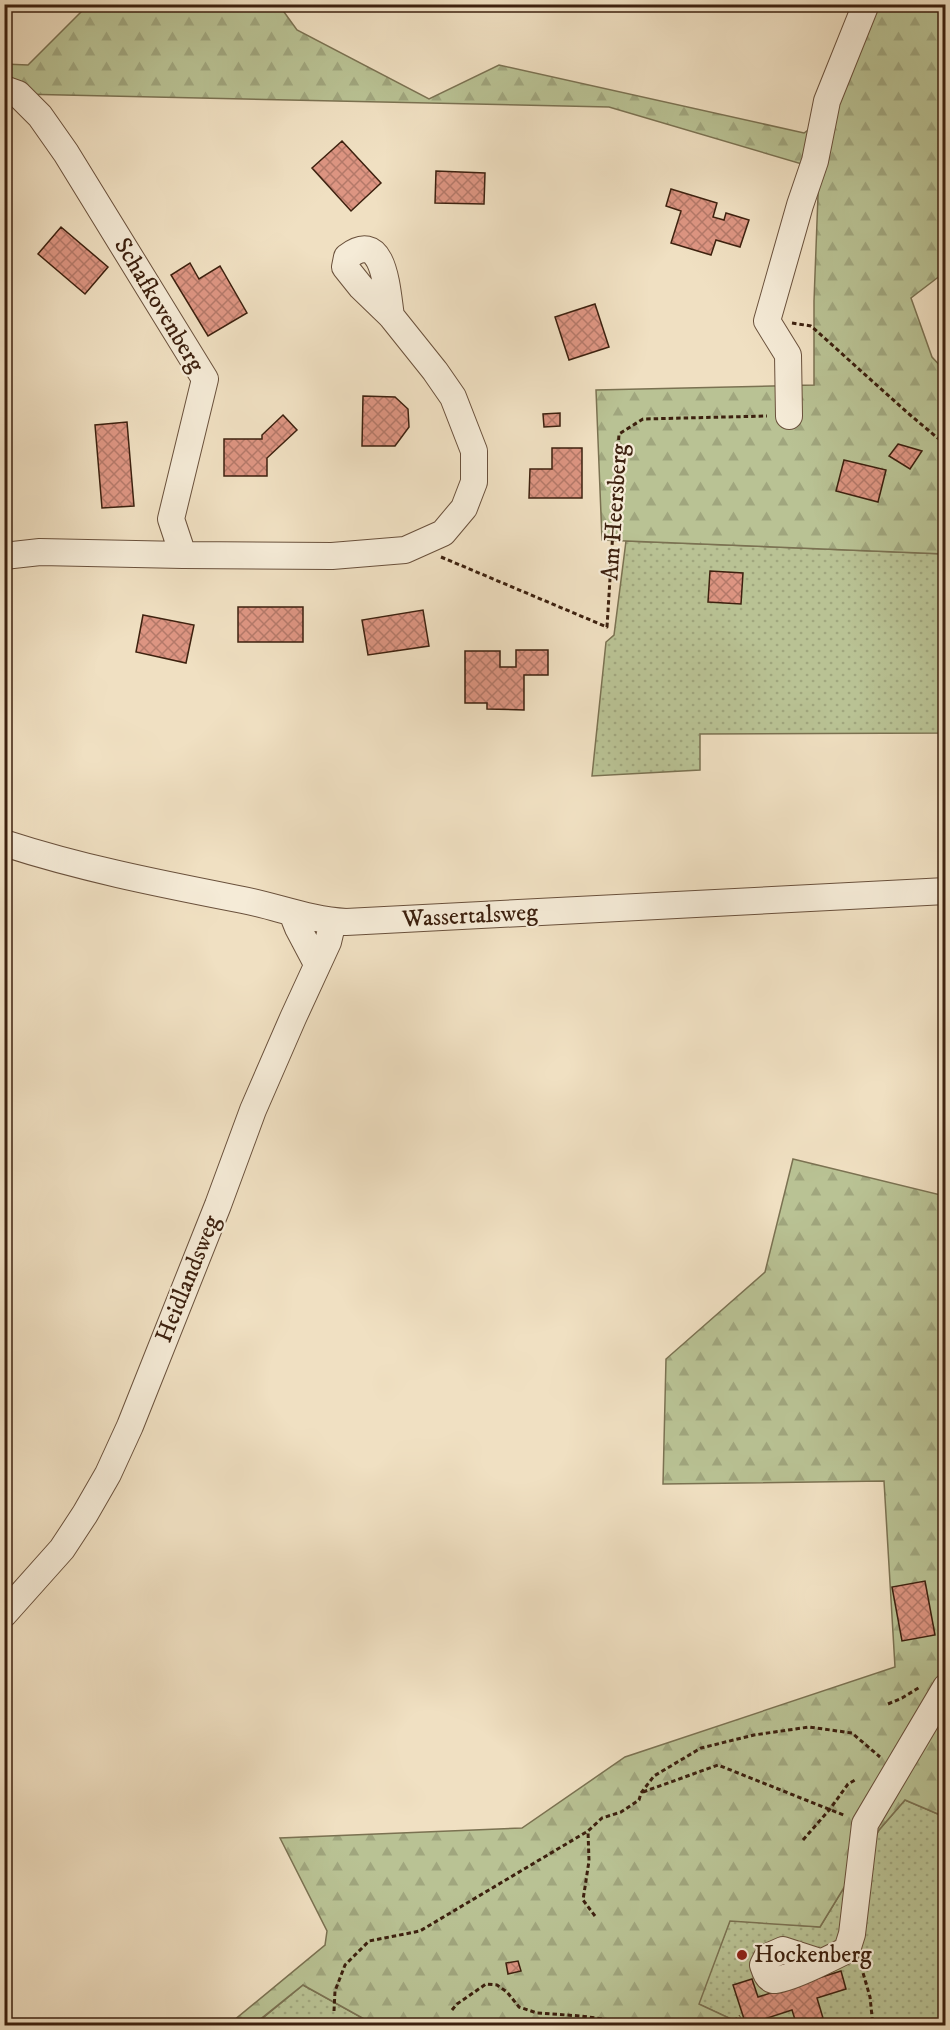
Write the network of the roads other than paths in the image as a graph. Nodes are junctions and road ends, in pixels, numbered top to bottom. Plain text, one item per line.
1 (866, 4) edge
2 (4, 89) edge
3 (391, 316) dead end
4 (789, 416) road end
5 (183, 555) junction
6 (4, 556) edge
7 (4, 843) edge
8 (945, 891) edge
9 (292, 913) junction
10 (333, 921) junction
11 (317, 964) junction
12 (4, 1614) edge
13 (933, 1687) edge
14 (819, 1962) dead end

1 - 4 street
2 - 5 street, Schafkovenberg
3 - 5 street
5 - 6 street
7 - 9 street, Wassertalsweg
8 - 10 street, Wassertalsweg
9 - 10 street, Wassertalsweg
9 - 11 street
10 - 11 street, Heidlandsweg
11 - 12 street, Heidlandsweg
13 - 14 street

